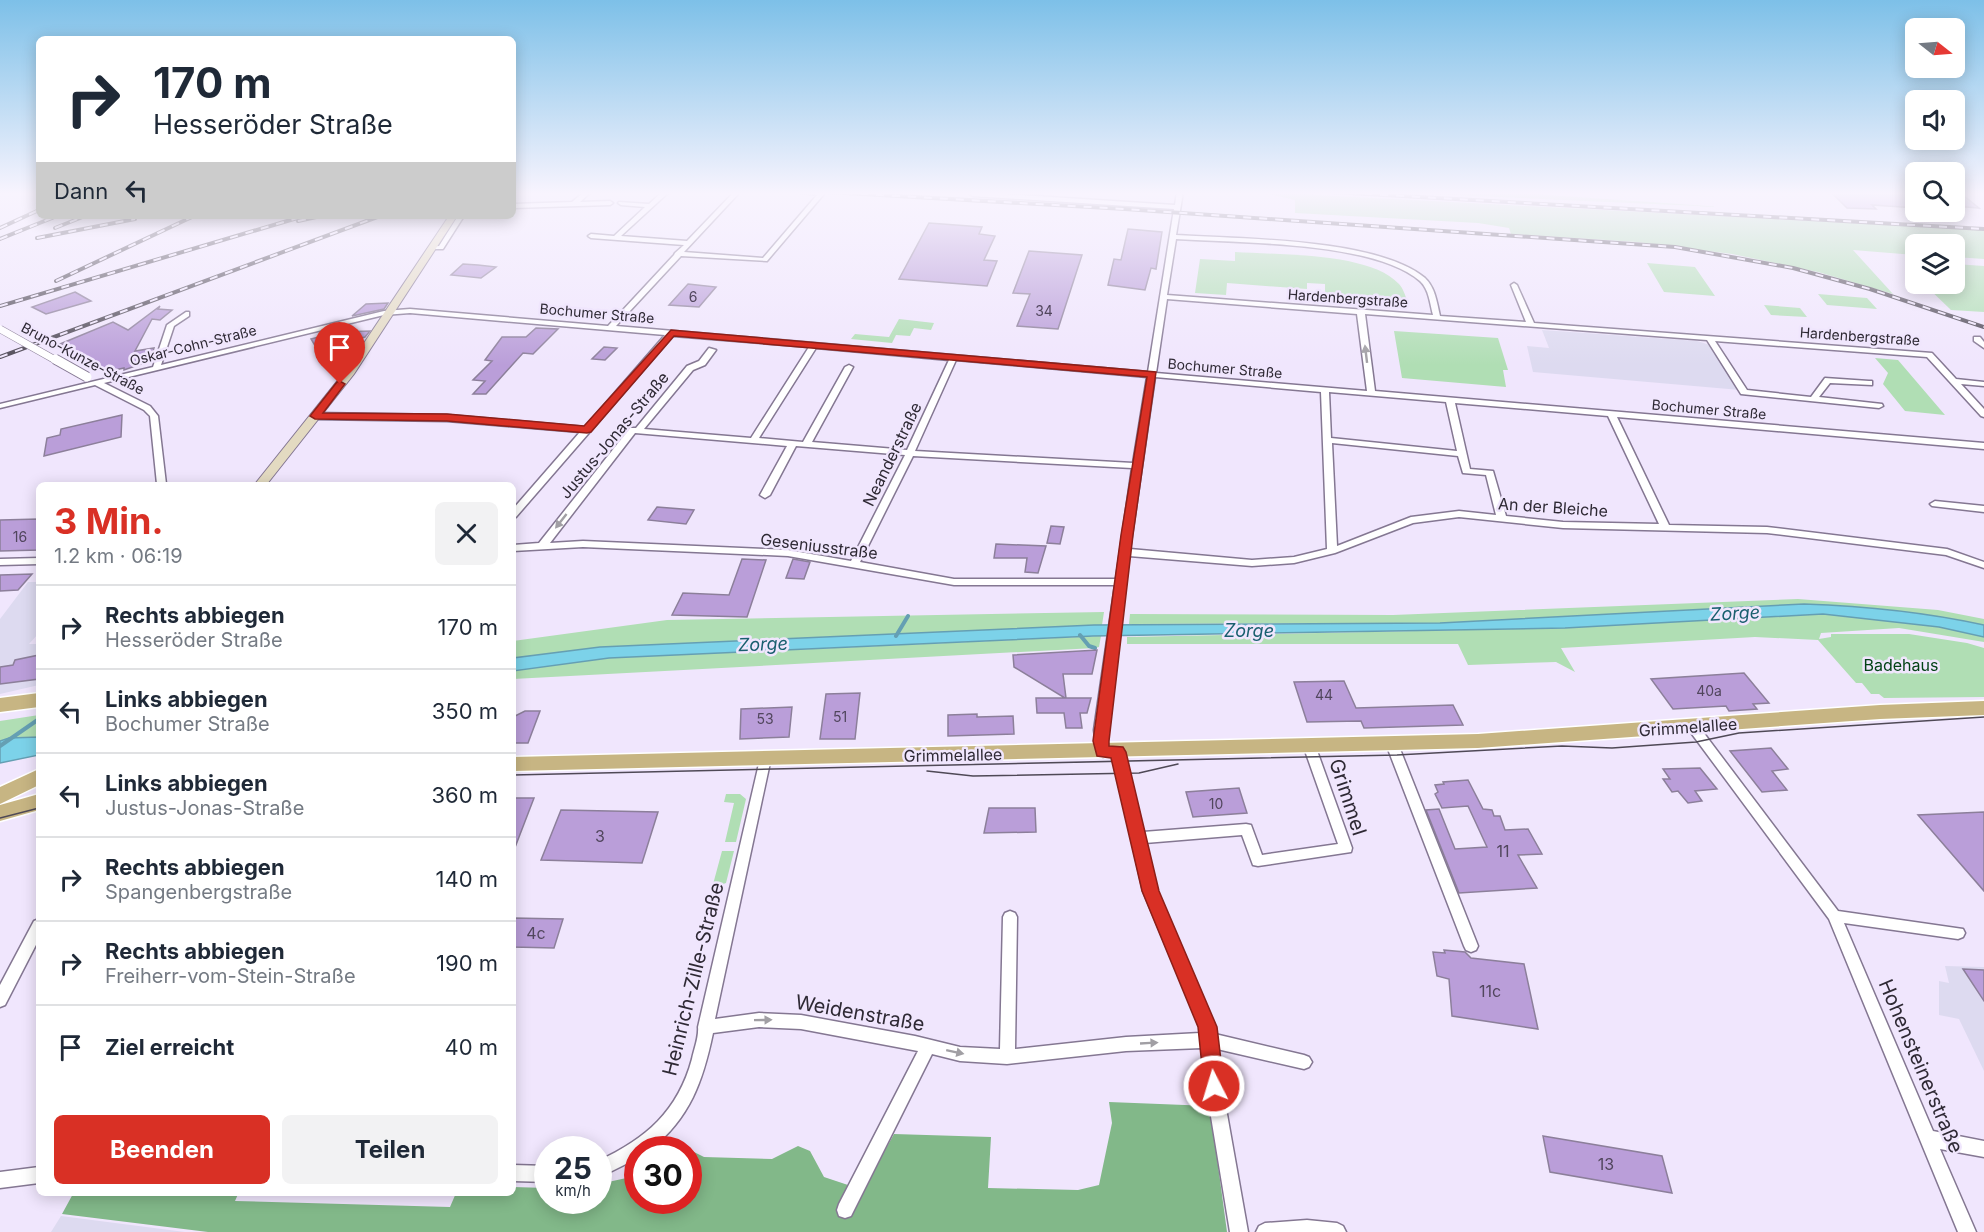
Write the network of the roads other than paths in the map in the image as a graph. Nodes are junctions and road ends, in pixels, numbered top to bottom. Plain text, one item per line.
1 (431, 249) edge
2 (681, 249) edge
3 (775, 249) edge
4 (1170, 249) edge
5 (1336, 249) edge
6 (677, 254) junction
7 (1514, 285) dead end
8 (1163, 297) junction
9 (392, 312) junction
10 (1361, 313) junction
11 (186, 314) dead end
12 (1437, 319) junction
13 (1531, 325) junction
14 (609, 328) junction
15 (0, 329) edge
16 (671, 333) junction
17 (1709, 338) junction
18 (1977, 339) dead end
19 (814, 345) junction
20 (1984, 346) edge
21 (712, 350) dead end
22 (954, 357) junction
23 (156, 368) junction
24 (849, 368) dead end
25 (1152, 374) junction
26 (1953, 381) junction
27 (96, 382) junction
28 (1869, 383) dead end
29 (1984, 384) edge
30 (1325, 390) junction
31 (1371, 394) junction
32 (1813, 400) junction
33 (1450, 401) junction
34 (0, 406) edge
35 (1879, 406) dead end
36 (1984, 414) edge
37 (1612, 415) junction
38 (315, 416) junction
39 (587, 430) junction
40 (638, 431) junction
41 (754, 440) junction
42 (1327, 440) junction
43 (793, 443) junction
44 (806, 444) junction
45 (1984, 446) edge
46 (910, 453) junction
47 (1462, 454) junction
48 (1137, 466) junction
49 (162, 482) edge
50 (263, 482) edge
51 (765, 495) dead end
52 (1935, 504) dead end
53 (1984, 509) edge
54 (516, 512) edge
55 (1502, 519) junction
56 (1665, 527) junction
57 (543, 545) junction
58 (516, 548) edge
59 (1332, 551) junction
60 (1124, 552) junction
61 (36, 561) edge
62 (0, 562) edge
63 (855, 563) junction
64 (1984, 565) edge
65 (1121, 582) junction
66 (34, 699) edge
67 (0, 705) edge
68 (1984, 708) edge
69 (1692, 727) junction
70 (1392, 744) junction
71 (1309, 745) junction
72 (1110, 752) junction
73 (765, 758) junction
74 (516, 764) edge
75 (36, 778) edge
76 (0, 796) edge
77 (36, 803) edge
78 (0, 813) edge
79 (1137, 838) junction
80 (1834, 916) junction
81 (1010, 917) dead end
82 (36, 930) edge
83 (1958, 933) dead end
84 (1471, 946) dead end
85 (0, 1000) edge
86 (705, 1027) junction
87 (1209, 1040) junction
88 (928, 1046) junction
89 (1007, 1057) junction
90 (1304, 1062) dead end
91 (1929, 1139) junction
92 (1984, 1149) edge
93 (612, 1164) edge
94 (516, 1173) edge
95 (534, 1174) edge
96 (36, 1175) edge
97 (0, 1180) edge
98 (844, 1210) dead end
99 (1239, 1232) edge
100 (1265, 1232) edge
101 (1337, 1232) edge
102 (1967, 1232) edge

1 - 9 main road
2 - 6 street
3 - 6 street
4 - 8 street
5 - 12 street
6 - 14 street
7 - 13 street
8 - 10 street, Hardenbergstraße
8 - 25 street
9 - 14 street, Bochumer Straße
9 - 23 street, Oskar-Cohn-Straße
9 - 38 main road
10 - 12 street, Hardenbergstraße
31 -> 10 street
11 - 23 street
12 - 13 street, Hardenbergstraße
13 - 17 street, Hardenbergstraße
14 - 16 street, Bochumer Straße
15 - 27 street, Bruno-Kunze-Straße, bridge
16 - 19 street, Bochumer Straße
16 - 39 street, Justus-Jonas-Straße
17 - 26 street, Hardenbergstraße
17 - 32 street
18 - 20 street
19 - 22 street, Bochumer Straße
19 - 41 street
21 - 40 street, Justus-Jonas-Straße
22 - 25 street, Bochumer Straße
22 - 46 street, Neanderstraße
23 - 27 street, Oskar-Cohn-Straße
24 - 44 street
25 - 30 street, Bochumer Straße
25 - 48 street
26 - 29 street
26 - 36 street, Hardenbergstraße
27 - 34 street, Oskar-Cohn-Straße
27 - 49 street, Bruno-Kunze-Straße
28 - 32 street
30 - 31 street, Bochumer Straße
30 - 42 street
31 - 33 street, Bochumer Straße
32 - 35 street
33 - 37 street, Bochumer Straße
33 - 47 street
37 - 45 street, Bochumer Straße
37 - 56 street
38 - 39 street
38 - 50 main road
39 - 54 street, Justus-Jonas-Straße
40 - 41 street
40 -> 57 street, Justus-Jonas-Straße
41 - 43 street
42 - 47 street
42 - 59 street
43 - 44 street
43 - 51 street
44 - 46 street
46 - 48 street
46 - 63 street, Neanderstraße
47 - 55 street
48 - 60 street
52 - 53 street
55 - 56 street, An der Bleiche
55 - 59 street, An der Bleiche
56 - 64 street, An der Bleiche
57 - 58 street, Geseniusstraße
57 - 63 street, Geseniusstraße
59 - 60 street, An der Bleiche
60 - 65 street
61 - 62 street
63 - 65 street, Geseniusstraße
65 - 72 street
66 - 67 main road
68 - 69 main road, Grimmelallee
69 - 70 main road, Grimmelallee
69 - 80 street, Hohensteinerstraße
70 - 71 main road, Grimmelallee
70 - 84 street
71 - 72 main road, Grimmelallee
71 - 79 street, Grimmel
72 - 73 main road, Grimmelallee
72 - 79 street
73 - 74 main road, Grimmelallee
73 - 86 street, Heinrich-Zille-Straße
75 - 76 main road
77 - 78 main road
79 - 87 street
80 - 83 street
80 - 91 street, Hohensteinerstraße
81 - 89 street
82 - 85 street
86 -> 88 street, Weidenstraße
86 - 93 street, Heinrich-Zille-Straße
89 -> 87 street, Weidenstraße
87 - 90 street
87 - 99 street
88 -> 89 street, Weidenstraße
88 - 98 street
91 - 92 street
91 - 102 street, Hohensteinerstraße
94 - 95 street
96 - 97 street
100 - 101 street

